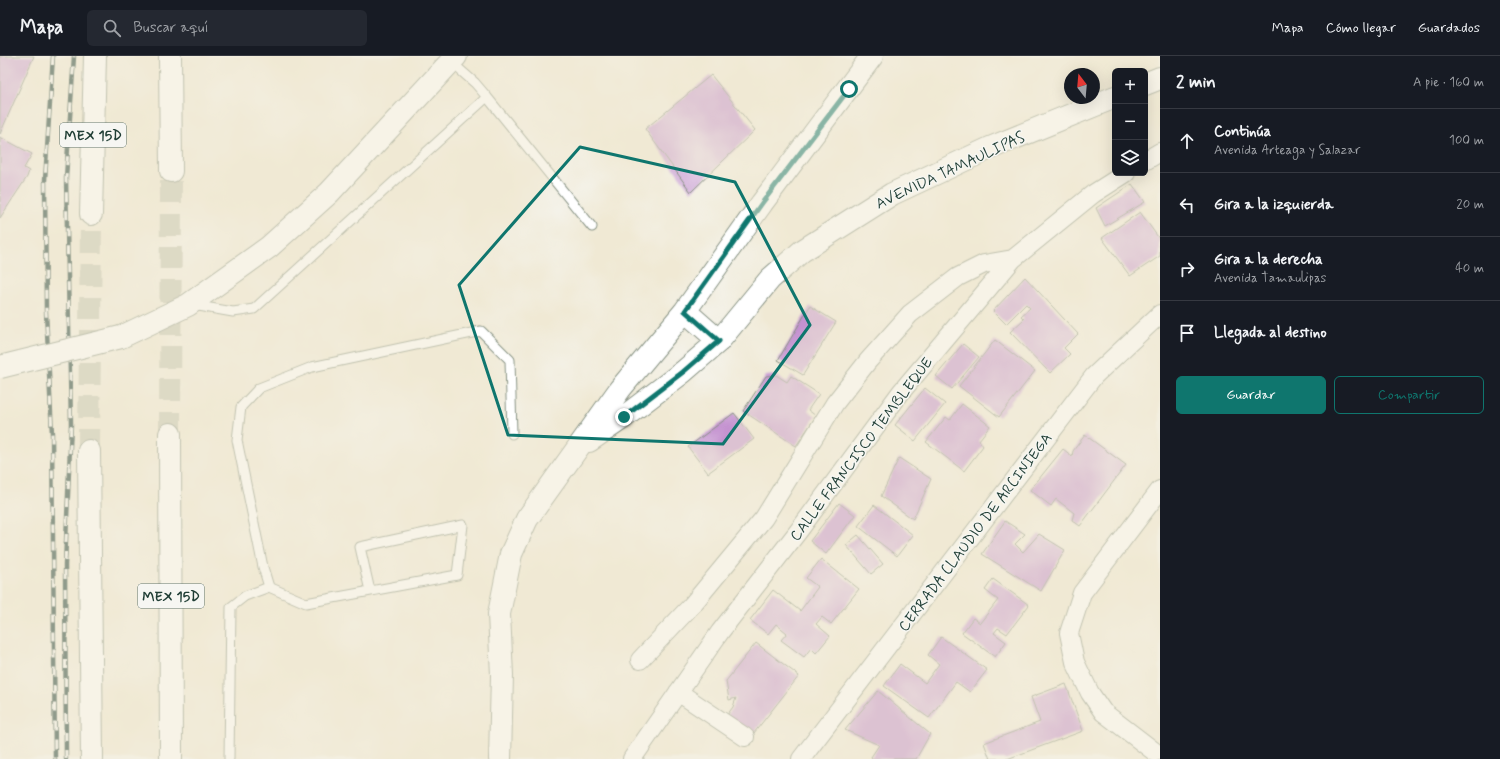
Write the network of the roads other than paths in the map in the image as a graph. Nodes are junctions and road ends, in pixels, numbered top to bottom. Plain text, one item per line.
1 (95, 56) edge
2 (170, 56) edge
3 (872, 56) edge
4 (453, 59) edge
5 (1160, 78) edge
6 (1148, 83) edge
7 (486, 97) junction
8 (1112, 98) edge
9 (1160, 152) edge
10 (1148, 159) edge
11 (171, 171) tunnel mouth
12 (1121, 176) edge
13 (91, 214) tunnel mouth
14 (592, 227) dead end
15 (1013, 259) junction
16 (188, 305) junction
17 (685, 311) junction
18 (1160, 314) edge
19 (719, 341) junction
20 (0, 366) edge
21 (170, 434) tunnel mouth
22 (512, 434) dead end
23 (578, 448) junction
24 (89, 452) tunnel mouth
25 (1160, 490) edge
26 (269, 587) junction
27 (370, 591) junction
28 (640, 660) dead end
29 (678, 692) junction
30 (745, 737) dead end
31 (1152, 752) edge
32 (92, 759) edge
33 (172, 759) edge
34 (229, 759) edge
35 (500, 759) edge
36 (632, 759) edge
37 (801, 759) edge

1 - 13 main road, MEX 15D
2 - 11 main road
3 - 17 main road
4 - 7 lane
4 - 16 main road
5 - 6 main road
7 - 14 lane
7 - 16 lane
8 - 19 main road, AVENIDA TAMAULIPAS
9 - 10 street
12 - 15 street, CALLE FRANCISCO TEMBLEQUE
15 - 28 street
15 - 29 street, CALLE FRANCISCO TEMBLEQUE
16 - 20 main road, bridge
17 - 19 main road
17 - 23 main road
18 - 37 street, CERRADA CLAUDIO DE ARCINIEGA
19 - 23 main road, AVENIDA TAMAULIPAS
21 - 33 main road, MEX 15D
22 - 26 lane
23 - 35 main road
24 - 32 main road
25 - 31 street
26 - 27 lane
26 - 34 lane
27 - 27 lane
29 - 30 street
29 - 36 street, CALLE FRANCISCO TEMBLEQUE

